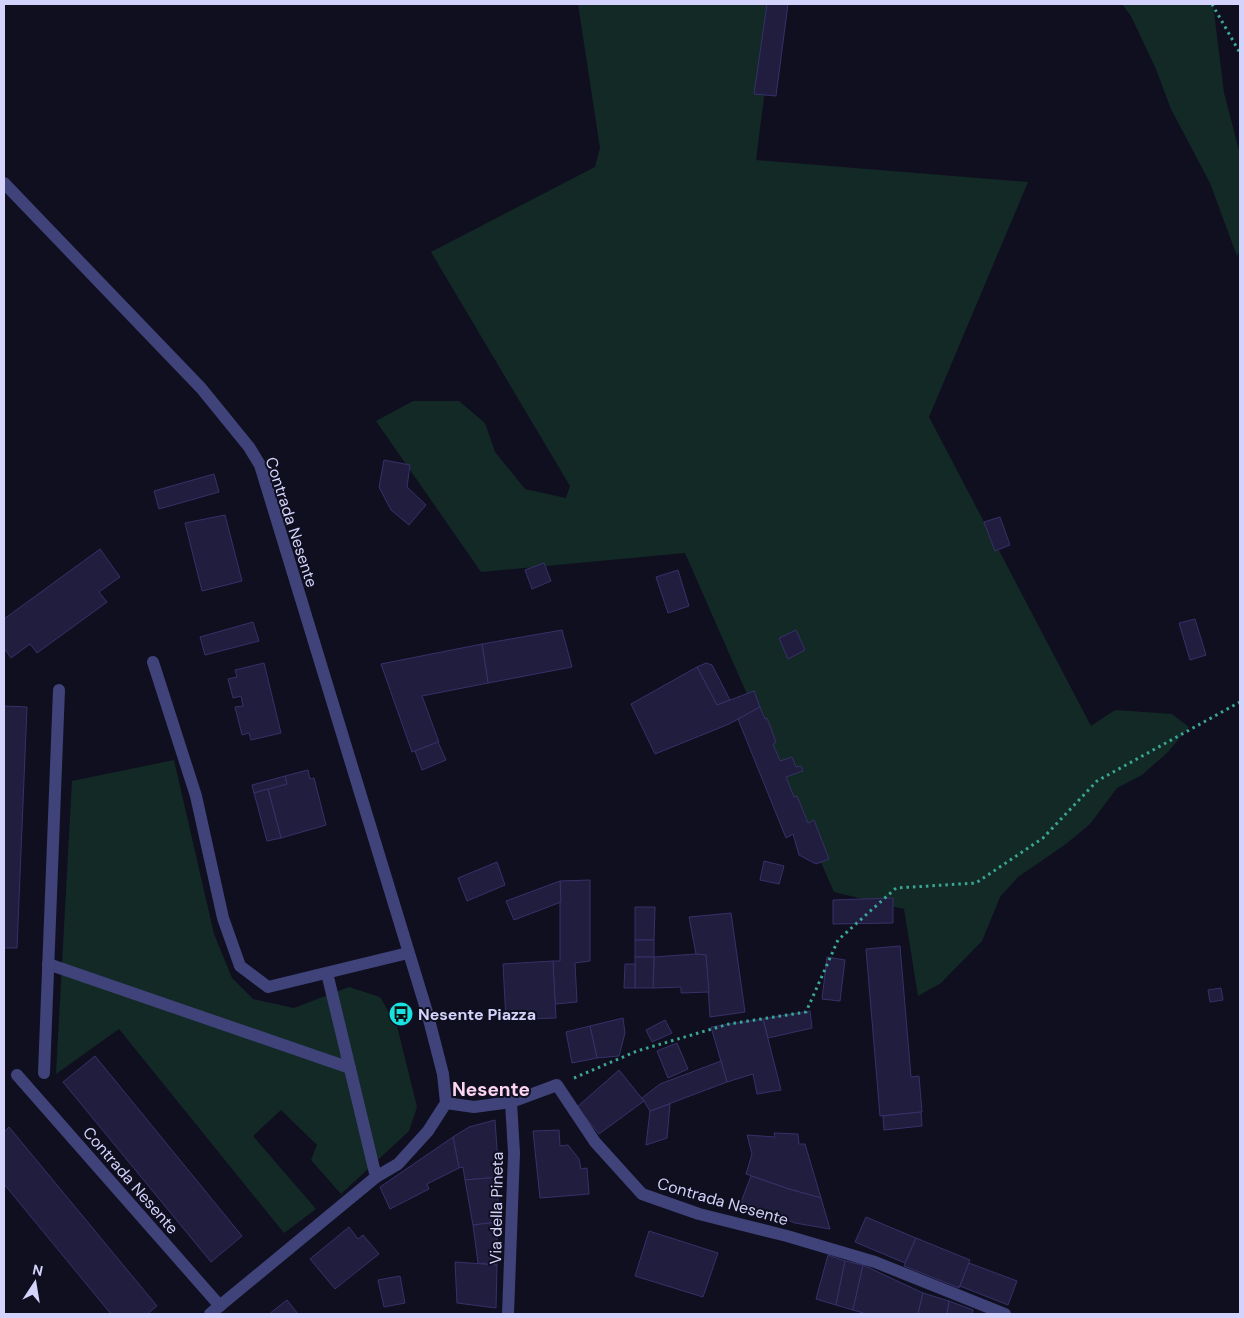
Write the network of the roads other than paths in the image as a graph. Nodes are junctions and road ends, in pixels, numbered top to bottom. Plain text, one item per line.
1 (4, 183) edge
2 (153, 662) dead end
3 (59, 690) dead end
4 (408, 952) junction
5 (48, 964) junction
6 (327, 973) junction
7 (350, 1068) junction
8 (44, 1074) dead end
9 (17, 1075) dead end
10 (511, 1102) junction
11 (446, 1103) junction
12 (376, 1177) junction
13 (215, 1310) edge
14 (508, 1314) edge
15 (1005, 1314) edge

1 - 4 street, Contrada Nesente
2 - 6 street
3 - 5 street
4 - 6 street
4 - 11 street, Contrada Nesente
5 - 7 street
5 - 8 street
6 - 7 street
7 - 12 street
9 - 13 street, Contrada Nesente
10 - 11 street
10 - 14 street, Via della Pineta
10 - 15 street, Contrada Nesente
11 - 12 street, Contrada Nesente
12 - 13 street, Contrada Nesente

